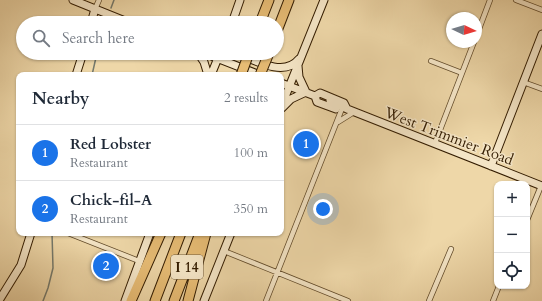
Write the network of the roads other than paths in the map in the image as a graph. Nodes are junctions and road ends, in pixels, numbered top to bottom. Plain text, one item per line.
1 (73, 0) edge
2 (99, 0) edge
3 (240, 0) edge
4 (270, 0) edge
5 (289, 0) edge
6 (324, 0) edge
7 (490, 0) edge
8 (516, 0) edge
9 (95, 9) junction
10 (542, 10) edge
11 (93, 16) edge
12 (112, 16) edge
13 (234, 16) edge
14 (263, 16) edge
15 (283, 16) edge
16 (482, 21) edge
17 (542, 34) edge
18 (472, 48) edge
19 (302, 54) junction
20 (80, 60) edge
21 (203, 60) edge
22 (217, 60) edge
23 (228, 60) edge
24 (246, 60) edge
25 (256, 60) edge
26 (266, 60) edge
27 (431, 60) dead end
28 (298, 63) junction
29 (77, 72) edge
30 (207, 72) edge
31 (212, 72) edge
32 (242, 72) edge
33 (254, 72) edge
34 (261, 72) edge
35 (462, 73) junction
36 (523, 82) junction
37 (284, 84) edge
38 (289, 86) junction
39 (542, 89) edge
40 (306, 92) junction
41 (315, 96) junction
42 (284, 100) edge
43 (284, 105) edge
44 (347, 111) junction
45 (337, 123) junction
46 (434, 143) junction
47 (491, 166) junction
48 (542, 186) edge
49 (528, 217) edge
50 (30, 236) edge
51 (76, 236) edge
52 (149, 236) edge
53 (160, 236) edge
54 (180, 236) edge
55 (199, 236) edge
56 (205, 236) edge
57 (230, 236) edge
58 (451, 249) dead end
59 (224, 251) junction
60 (139, 260) junction
61 (277, 273) junction
62 (499, 289) edge
63 (0, 299) edge
64 (125, 301) edge
65 (130, 301) edge
66 (155, 301) edge
67 (174, 301) edge
68 (188, 301) edge
69 (204, 301) edge
70 (266, 301) edge
71 (348, 301) edge
72 (429, 301) edge
73 (493, 301) edge

1 - 9 main road
2 - 9 street
3 - 13 main road
4 - 14 highway
5 - 15 highway
6 - 19 main road
7 - 16 street
8 - 10 street
9 - 11 main road
9 - 12 main road
17 - 36 main road
18 - 35 street
19 - 25 main road
19 - 28 main road
20 - 29 main road
21 - 30 main road
22 - 31 main road
23 - 33 main road
24 - 32 highway, bridge
26 - 34 highway, bridge
27 - 35 street
28 - 38 main road
28 - 40 main road
35 - 46 street
36 - 39 street
36 - 47 main road
37 - 38 main road, West Trimmier Road
38 - 40 main road, West Trimmier Road
38 - 42 main road
40 - 41 main road, West Trimmier Road
40 - 43 main road
41 - 44 main road, West Trimmier Road
41 - 44 main road, West Trimmier Road
44 - 45 street
44 - 45 street
44 - 46 main road, West Trimmier Road
45 - 61 street
46 - 47 main road, West Trimmier Road
47 - 48 main road, West Trimmier Road
48 - 49 street
50 - 63 main road
51 - 60 street
52 - 60 main road
53 - 65 highway
54 - 66 highway, I 14
55 - 67 highway, I 14
56 - 68 highway
57 - 59 main road
58 - 72 street
59 - 61 street
59 - 69 main road
60 - 64 main road
61 - 70 street
61 - 71 street
62 - 73 street

